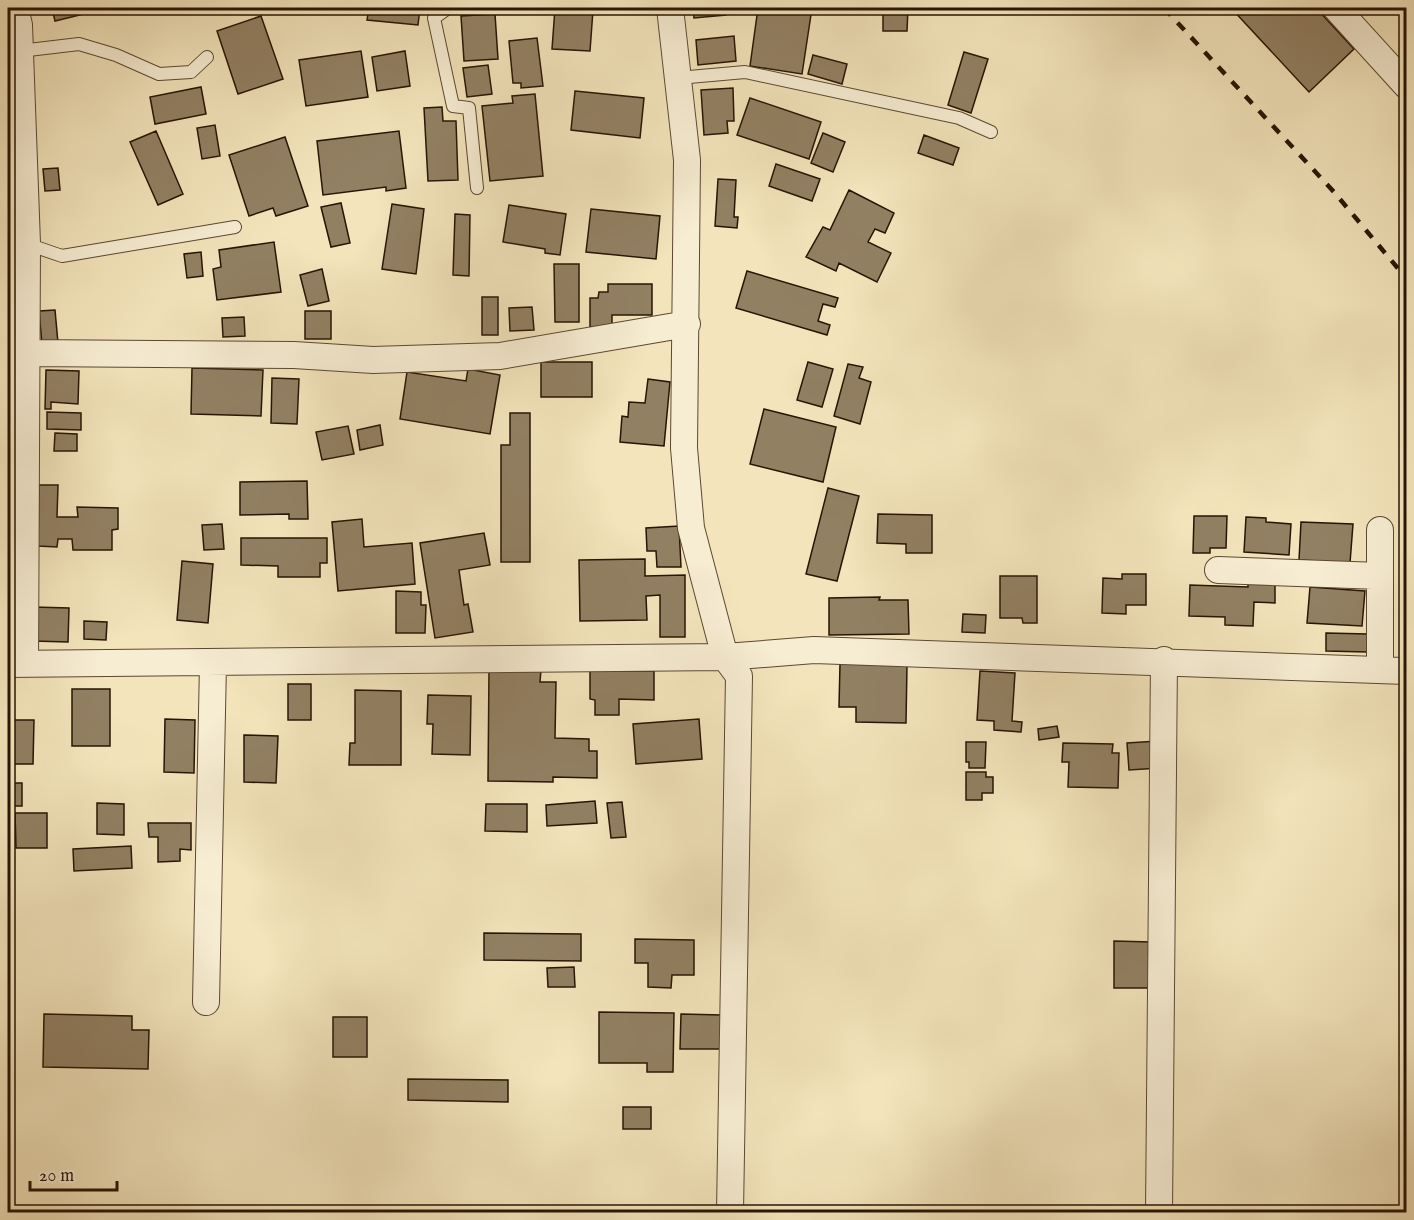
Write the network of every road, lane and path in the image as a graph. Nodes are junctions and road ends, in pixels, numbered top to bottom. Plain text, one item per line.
1 (15, 8) edge
2 (448, 8) edge
3 (670, 8) edge
4 (1336, 8) edge
5 (20, 51) junction
6 (207, 57) dead end
7 (678, 78) junction
8 (1407, 85) edge
9 (991, 132) dead end
10 (477, 188) dead end
11 (235, 227) dead end
12 (17, 244) edge
13 (687, 324) junction
14 (26, 353) junction
15 (1380, 530) dead end
16 (1218, 570) dead end
17 (1380, 576) junction
18 (725, 657) junction
19 (1164, 660) junction
20 (16, 664) edge
21 (213, 664) junction
22 (1380, 670) junction
23 (1407, 671) edge
24 (206, 1002) dead end
25 (730, 1212) edge
26 (1159, 1212) edge

1 - 5 street
2 - 10 lane
3 - 7 street
4 - 8 street
5 - 6 lane
5 - 12 street
7 - 9 lane
7 - 13 street
11 - 12 lane
12 - 14 street
13 - 14 street
13 - 18 street
14 - 20 street
15 - 17 street
16 - 17 street
17 - 22 street
18 - 19 street
18 - 21 street
18 - 25 street
19 - 22 street
19 - 26 street
20 - 21 street
21 - 24 street
22 - 23 street

